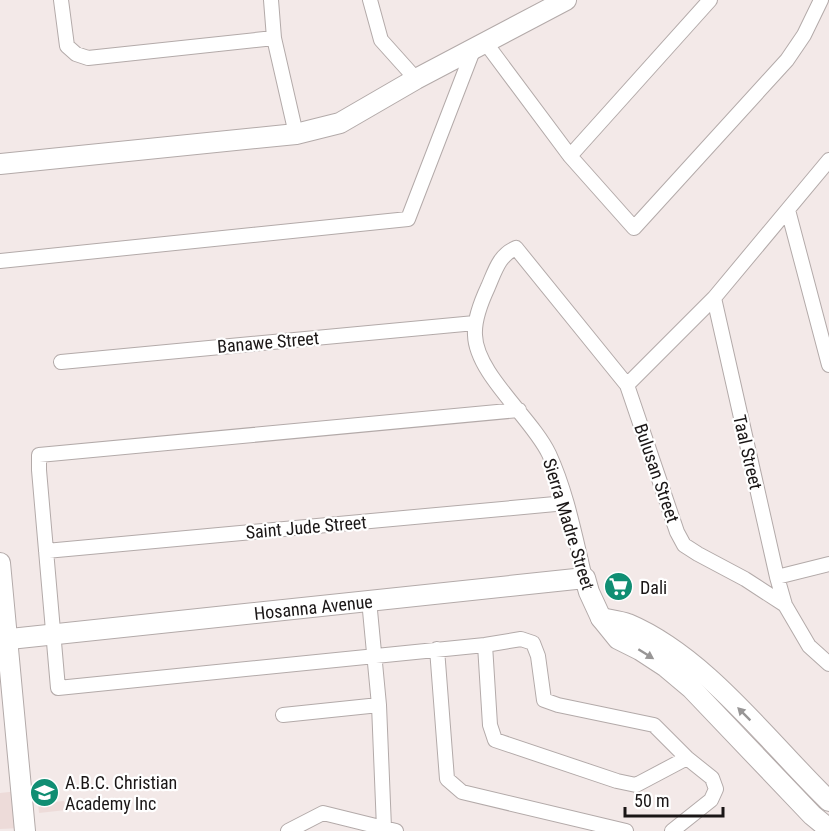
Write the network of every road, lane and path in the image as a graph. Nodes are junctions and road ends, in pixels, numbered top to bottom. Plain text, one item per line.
1 (61, 0) edge
2 (271, 0) edge
3 (370, 0) edge
4 (566, 0) edge
5 (710, 0) edge
6 (821, 0) edge
7 (274, 38) junction
8 (480, 45) junction
9 (416, 78) junction
10 (296, 134) junction
11 (570, 156) junction
12 (829, 160) edge
13 (0, 164) edge
14 (788, 210) junction
15 (516, 248) joint
16 (0, 261) edge
17 (714, 298) junction
18 (475, 323) junction
19 (828, 358) edge
20 (61, 362) dead end
21 (627, 385) junction
22 (519, 410) junction
23 (566, 503) junction
24 (46, 550) junction
25 (0, 562) edge
26 (829, 564) edge
27 (777, 577) junction
28 (585, 578) junction
29 (369, 600) junction
30 (785, 604) junction
31 (601, 618) junction
32 (47, 636) junction
33 (4, 640) edge
34 (485, 645) junction
35 (437, 649) junction
36 (374, 655) junction
37 (829, 664) edge
38 (380, 705) junction
39 (283, 715) dead end
40 (775, 745) junction
41 (687, 758) junction
42 (759, 759) junction
43 (829, 801) edge
44 (829, 829) edge
45 (390, 830) edge
46 (25, 831) edge
47 (288, 831) edge
48 (626, 831) edge
49 (672, 831) edge

1 - 7 street
2 - 7 street
3 - 9 street
4 - 8 main road
5 - 11 street
6 - 11 street
7 - 10 street
8 - 9 main road
8 - 11 street
8 - 16 street
9 - 10 main road
10 - 13 main road
12 - 14 street
14 - 17 street
14 - 19 street
15 - 18 street, Sierra Madre Street
15 - 21 street, Bulusan Street
17 - 21 street
17 - 27 street, Taal Street
18 - 20 street, Banawe Street
18 - 22 street, Sierra Madre Street
21 - 30 street, Bulusan Street
22 - 23 street, Sierra Madre Street
22 - 24 street
23 - 24 street, Saint Jude Street
23 - 28 street, Sierra Madre Street
24 - 32 street
25 - 33 main road
26 - 27 street
27 - 30 street, Taal Street
28 - 29 main road, Hosanna Avenue
28 - 31 main road, Sierra Madre Street
29 - 32 main road, Hosanna Avenue
29 - 36 street
30 - 37 street, Bulusan Street
40 -> 31 main road
31 -> 42 main road, Sierra Madre Street
32 - 33 main road, Hosanna Avenue
32 - 36 street
33 - 46 main road
34 - 35 street
34 - 41 street
34 - 41 street
35 - 36 street
35 - 48 street
36 - 38 street
38 - 39 street
38 - 45 street
40 - 42 main road
40 - 43 main road
41 - 49 street
42 - 44 main road, Sierra Madre Street
45 - 47 street

